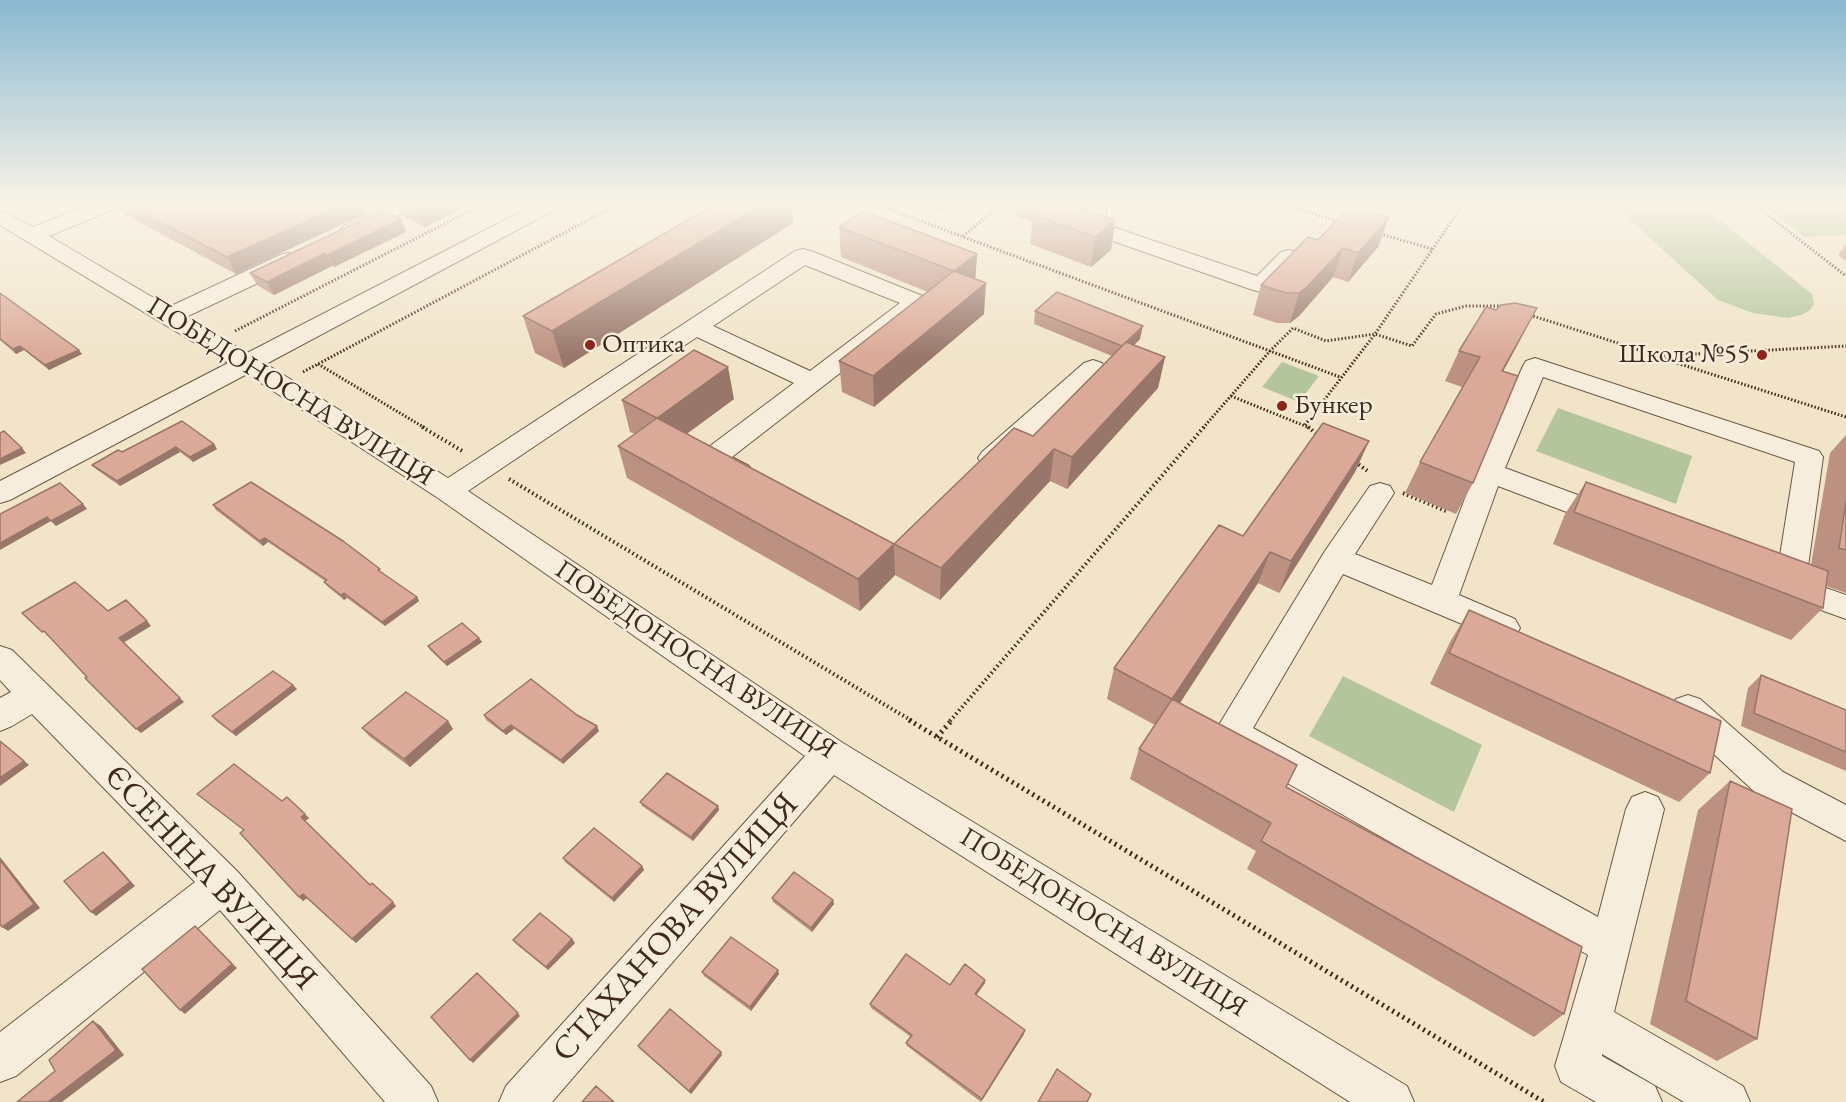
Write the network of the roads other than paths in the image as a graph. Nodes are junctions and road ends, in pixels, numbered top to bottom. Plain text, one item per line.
1 (65, 254) edge
2 (299, 254) edge
3 (455, 254) edge
4 (1171, 254) edge
5 (1292, 254) edge
6 (169, 316) junction
7 (695, 327) junction
8 (248, 363) junction
9 (1093, 368) dead end
10 (812, 382) junction
11 (1489, 472) junction
12 (972, 477) edge
13 (763, 486) edge
14 (1384, 487) road end
15 (448, 491) junction
16 (0, 493) edge
17 (1634, 527) edge
18 (1336, 559) junction
19 (1441, 601) junction
20 (1846, 607) edge
21 (1537, 642) edge
22 (0, 658) edge
23 (35, 694) junction
24 (1665, 698) edge
25 (0, 716) edge
26 (830, 754) junction
27 (1645, 809) dead end
28 (1846, 824) edge
29 (223, 884) junction
30 (1611, 946) junction
31 (1590, 1022) junction
32 (0, 1060) edge
33 (415, 1102) edge
34 (522, 1102) edge
35 (1391, 1102) edge
36 (1640, 1102) edge
37 (1727, 1102) edge

1 - 6 street, ПОБЕДОНОСНА ВУЛИЦЯ
2 - 6 street
3 - 8 street
4 - 5 street
6 - 8 street, ПОБЕДОНОСНА ВУЛИЦЯ
7 - 10 street
7 - 10 street
7 - 15 street
8 - 15 street, ПОБЕДОНОСНА ВУЛИЦЯ
8 - 16 street
9 - 12 street
10 - 13 street
11 - 17 street
11 - 19 street
11 - 20 street
14 - 18 street
15 - 26 street, ПОБЕДОНОСНА ВУЛИЦЯ
18 - 19 street
18 - 30 street
19 - 21 street
22 - 23 street, ЄСЕНІНА ВУЛИЦЯ
23 - 25 street
23 - 29 street, ЄСЕНІНА ВУЛИЦЯ
24 - 28 street
26 - 34 street, СТАХАНОВА ВУЛИЦЯ
26 - 35 street, ПОБЕДОНОСНА ВУЛИЦЯ
27 - 30 street
29 - 32 street
29 - 33 street, ЄСЕНІНА ВУЛИЦЯ
30 - 31 street
31 - 36 street
31 - 37 street

